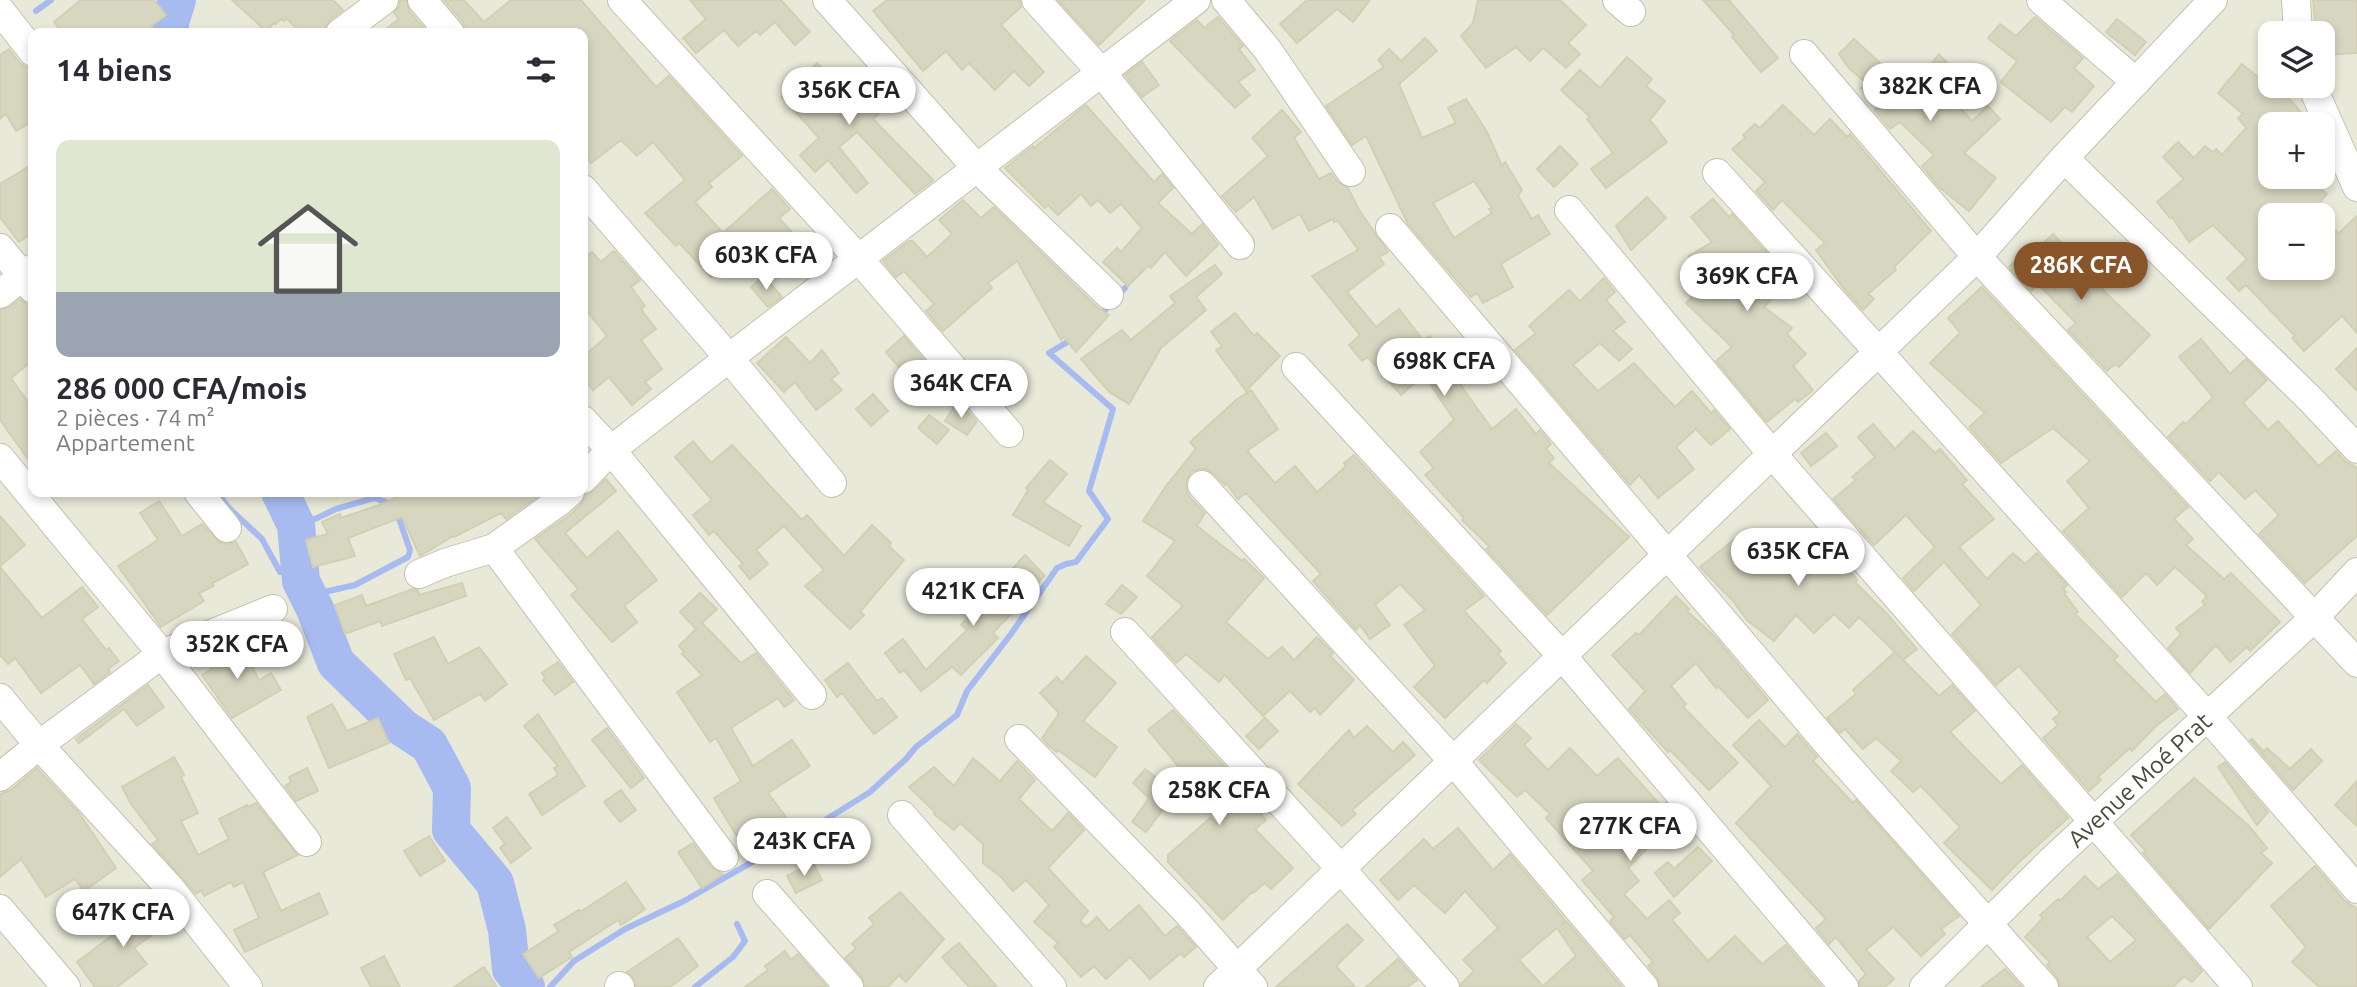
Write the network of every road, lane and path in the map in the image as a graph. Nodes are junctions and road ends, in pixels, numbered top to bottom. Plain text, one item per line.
1 (384, 0) edge
2 (422, 0) edge
3 (622, 0) edge
4 (827, 0) edge
5 (1036, 0) edge
6 (1196, 0) edge
7 (1226, 0) edge
8 (2041, 0) edge
9 (2213, 0) edge
10 (2296, 0) edge
11 (0, 10) edge
12 (2297, 21) edge
13 (347, 28) edge
14 (446, 28) edge
15 (28, 46) edge
16 (1804, 54) dead end
17 (1101, 72) junction
18 (2136, 82) junction
19 (2317, 98) edge
20 (2064, 158) junction
21 (976, 167) junction
22 (1351, 172) dead end
23 (1717, 173) dead end
24 (2357, 187) edge
25 (588, 195) edge
26 (1569, 210) dead end
27 (1390, 228) dead end
28 (1240, 245) dead end
29 (0, 248) edge
30 (1977, 257) junction
31 (858, 258) junction
32 (28, 276) edge
33 (28, 279) edge
34 (0, 294) edge
35 (1109, 295) dead end
36 (1879, 354) junction
37 (729, 358) junction
38 (1296, 367) dead end
39 (588, 425) edge
40 (1009, 433) dead end
41 (2357, 449) edge
42 (611, 450) junction
43 (1773, 455) junction
44 (0, 458) edge
45 (588, 473) edge
46 (832, 483) dead end
47 (1202, 485) dead end
48 (28, 492) edge
49 (32, 497) edge
50 (202, 497) edge
51 (564, 497) edge
52 (227, 528) dead end
53 (494, 548) junction
54 (1668, 556) junction
55 (2357, 572) edge
56 (419, 574) dead end
57 (273, 609) dead end
58 (2314, 618) junction
59 (1125, 632) dead end
60 (162, 654) junction
61 (1563, 657) junction
62 (2357, 663) edge
63 (812, 695) dead end
64 (0, 698) edge
65 (2207, 716) junction
66 (1018, 739) dead end
67 (40, 745) junction
68 (1454, 762) junction
69 (0, 777) edge
70 (902, 815) dead end
71 (2092, 823) junction
72 (307, 842) dead end
73 (724, 857) dead end
74 (1341, 869) junction
75 (2357, 890) edge
76 (766, 894) dead end
77 (0, 909) edge
78 (1988, 922) junction
79 (1236, 981) edge
80 (65, 987) edge
81 (248, 987) edge
82 (849, 987) edge
83 (1052, 987) edge
84 (1445, 987) edge
85 (1644, 987) edge
86 (1844, 987) edge
87 (1924, 987) edge
88 (2044, 987) edge
89 (2238, 987) edge

1 - 13 street
2 - 14 street
3 - 31 street
4 - 21 street
5 - 17 street
6 - 17 street
7 - 22 street
8 - 18 street
9 - 18 street
10 - 12 street
11 - 15 street
16 - 30 street
17 - 21 street
17 - 28 street
18 - 20 street
19 - 24 street
20 - 30 street
20 - 41 street
21 - 31 street
21 - 35 street
23 - 36 street
25 - 37 street
26 - 43 street
27 - 54 street
29 - 32 street
30 - 36 street
30 - 58 street
31 - 37 street
31 - 40 street
33 - 34 street
36 - 43 street
36 - 65 street
37 - 42 street
37 - 46 street
38 - 61 street
39 - 42 street
42 - 45 street
42 - 63 street
43 - 54 street
43 - 71 street
44 - 48 street
47 - 68 street
49 - 60 street
50 - 52 street
51 - 53 street
53 - 56 street
53 - 73 street
54 - 61 street
54 - 78 street
55 - 58 street, Avenue Moé Prat
57 - 60 street
58 - 62 street
58 - 65 street, Avenue Moé Prat
59 - 74 street
60 - 67 street
60 - 72 street
61 - 68 street
61 - 86 street
64 - 67 street
65 - 71 street, Avenue Moé Prat
65 - 75 street
66 - 79 street
67 - 69 street
67 - 81 street
68 - 74 street
68 - 85 street
70 - 83 street
71 - 78 street, Avenue Moé Prat
71 - 89 street
74 - 79 street
74 - 84 street
76 - 82 street
77 - 80 street
78 - 87 street, Avenue Moé Prat
78 - 88 street

